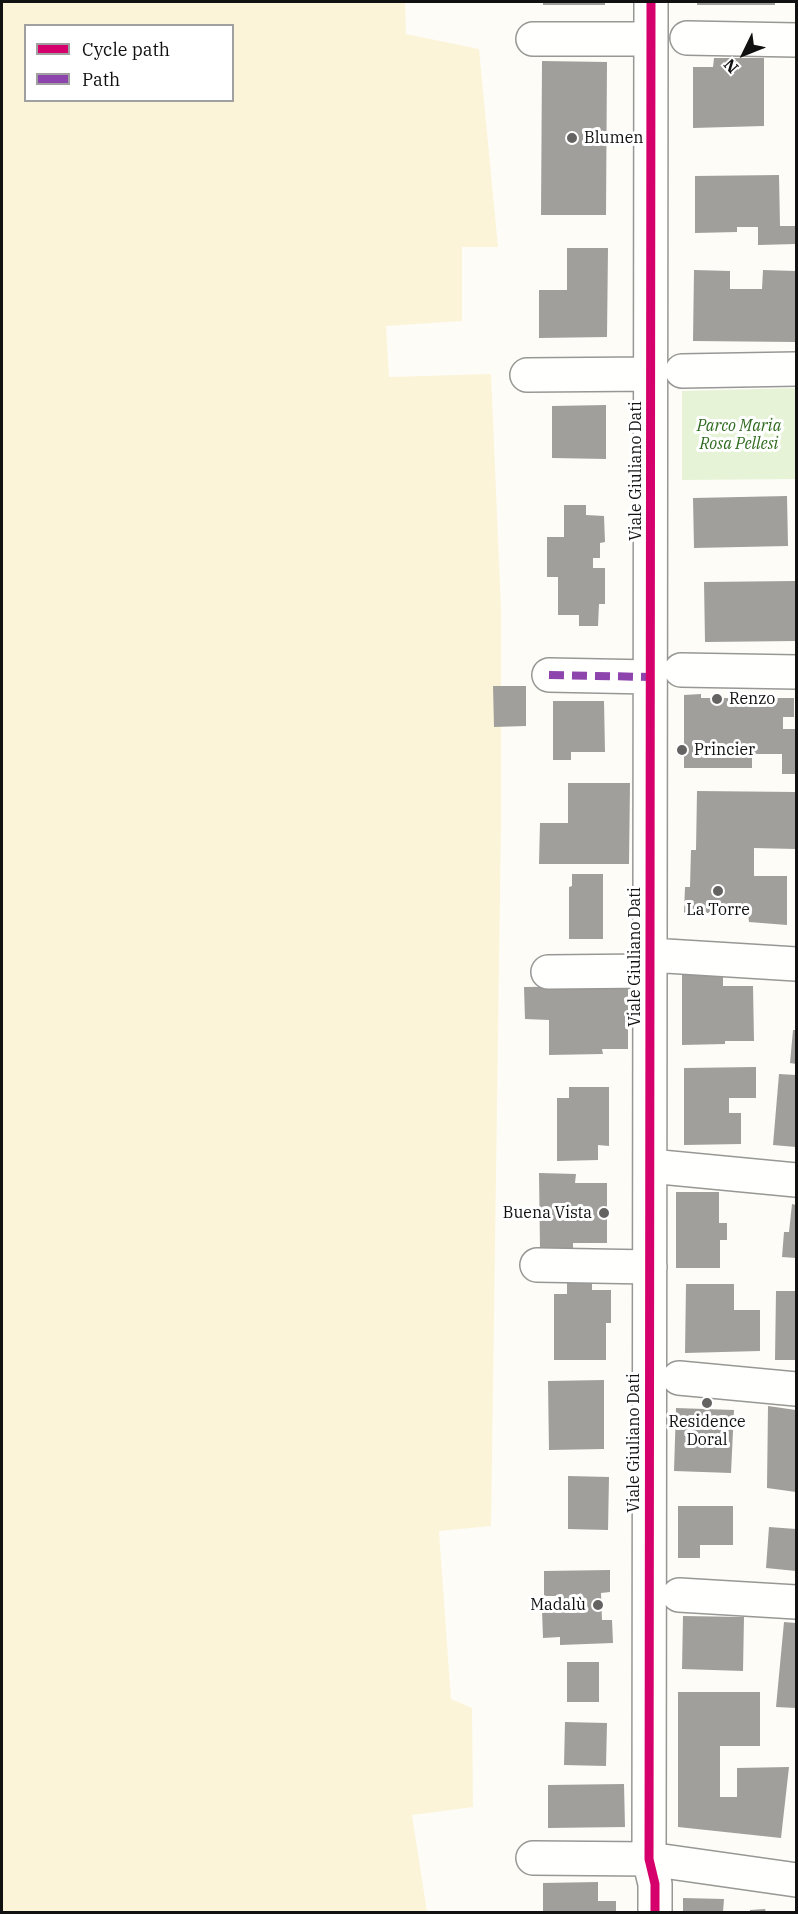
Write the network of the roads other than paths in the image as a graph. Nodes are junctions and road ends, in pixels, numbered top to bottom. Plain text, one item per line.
1 (651, 2) edge
2 (687, 38) dead end
3 (533, 39) dead end
4 (651, 39) junction
5 (796, 40) edge
6 (796, 369) edge
7 (667, 373) junction
8 (527, 375) dead end
9 (796, 672) edge
10 (665, 673) junction
11 (549, 675) dead end
12 (650, 963) junction
13 (796, 964) edge
14 (548, 972) dead end
15 (650, 1166) junction
16 (796, 1180) edge
17 (537, 1265) dead end
18 (650, 1267) junction
19 (679, 1378) dead end
20 (796, 1389) edge
21 (679, 1595) dead end
22 (796, 1602) edge
23 (533, 1858) dead end
24 (649, 1859) junction
25 (796, 1880) edge
26 (655, 1912) edge

1 - 4 street, Viale Giuliano Dati
2 - 5 street
3 - 4 street
4 - 7 street, Viale Giuliano Dati
6 - 7 street
7 - 8 street
7 - 10 street, Viale Giuliano Dati
9 - 10 street
10 - 11 street
10 - 12 street, Viale Giuliano Dati
12 - 13 street
12 - 14 street
12 - 15 street, Viale Giuliano Dati
15 - 16 street
15 - 18 street, Viale Giuliano Dati
17 - 18 street
18 - 24 street, Viale Giuliano Dati
19 - 20 street
21 - 22 street
23 - 24 street
24 - 25 street
24 - 26 street, Viale Giuliano Dati

